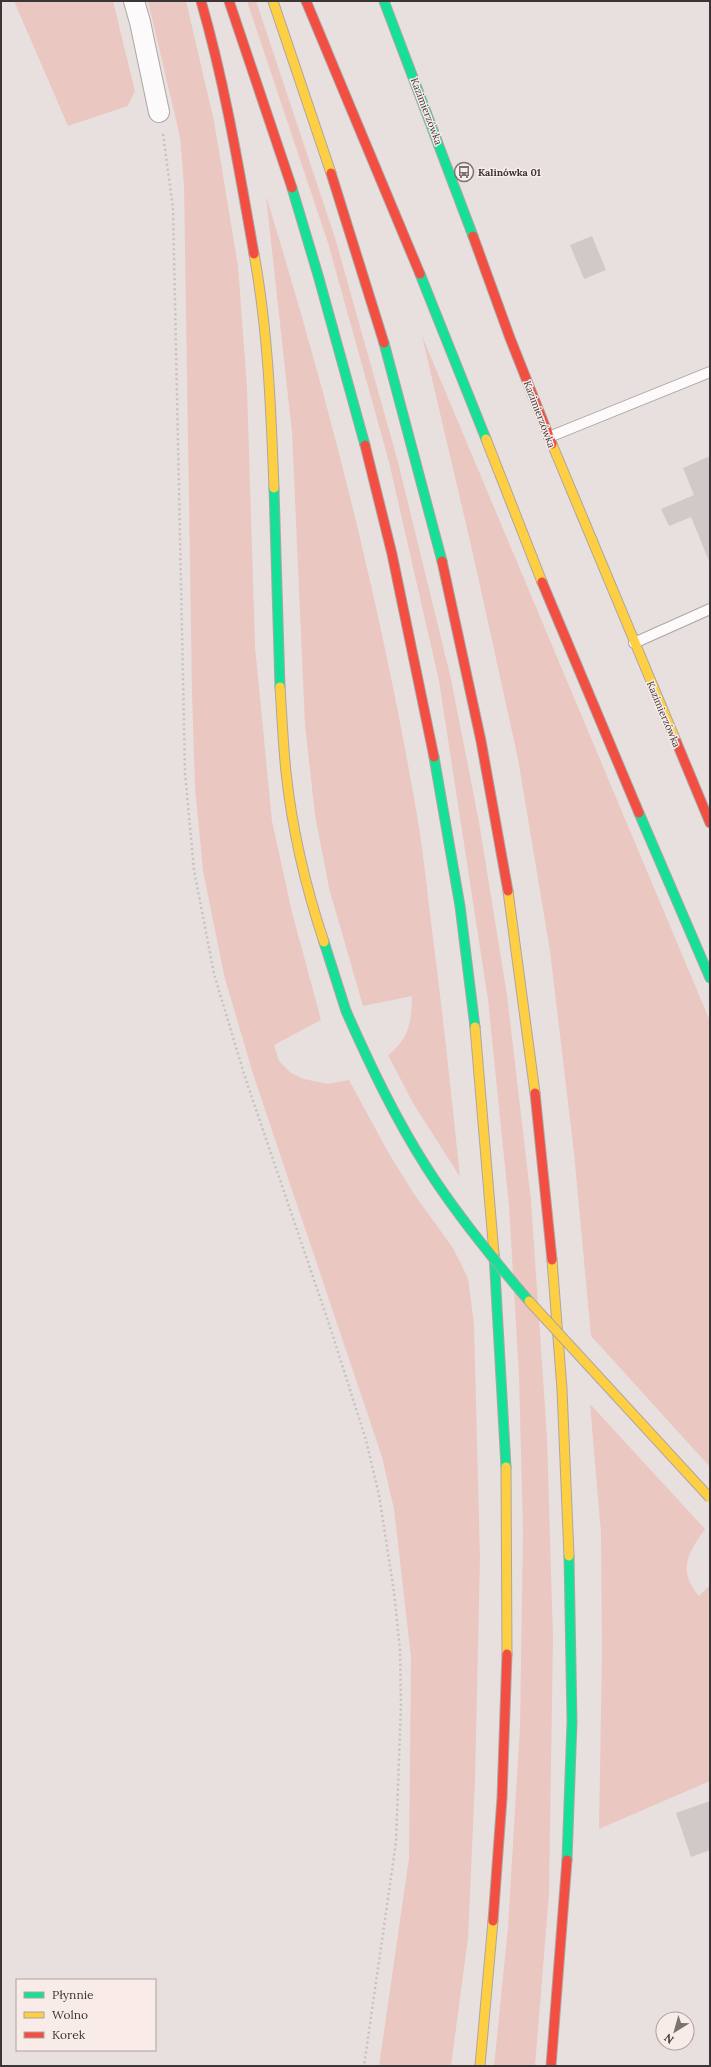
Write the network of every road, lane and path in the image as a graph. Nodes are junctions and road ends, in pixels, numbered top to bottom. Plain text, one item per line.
1 (134, 1) edge
2 (202, 1) edge
3 (229, 1) edge
4 (272, 1) edge
5 (306, 1) edge
6 (384, 1) edge
7 (159, 112) joint
8 (710, 372) edge
9 (549, 437) junction
10 (710, 610) edge
11 (634, 643) junction
12 (710, 822) edge
13 (710, 978) edge
14 (710, 1498) edge
15 (364, 2066) edge
16 (480, 2066) edge
17 (551, 2066) edge

1 - 7 street
2 - 14 main road, bridge
3 - 16 main road
4 - 17 main road
5 - 13 main road
6 - 9 main road, Kazimierzówka
7 - 15 path
8 - 9 lane
9 - 11 main road, Kazimierzówka
10 - 11 lane
11 - 12 main road, Kazimierzówka

